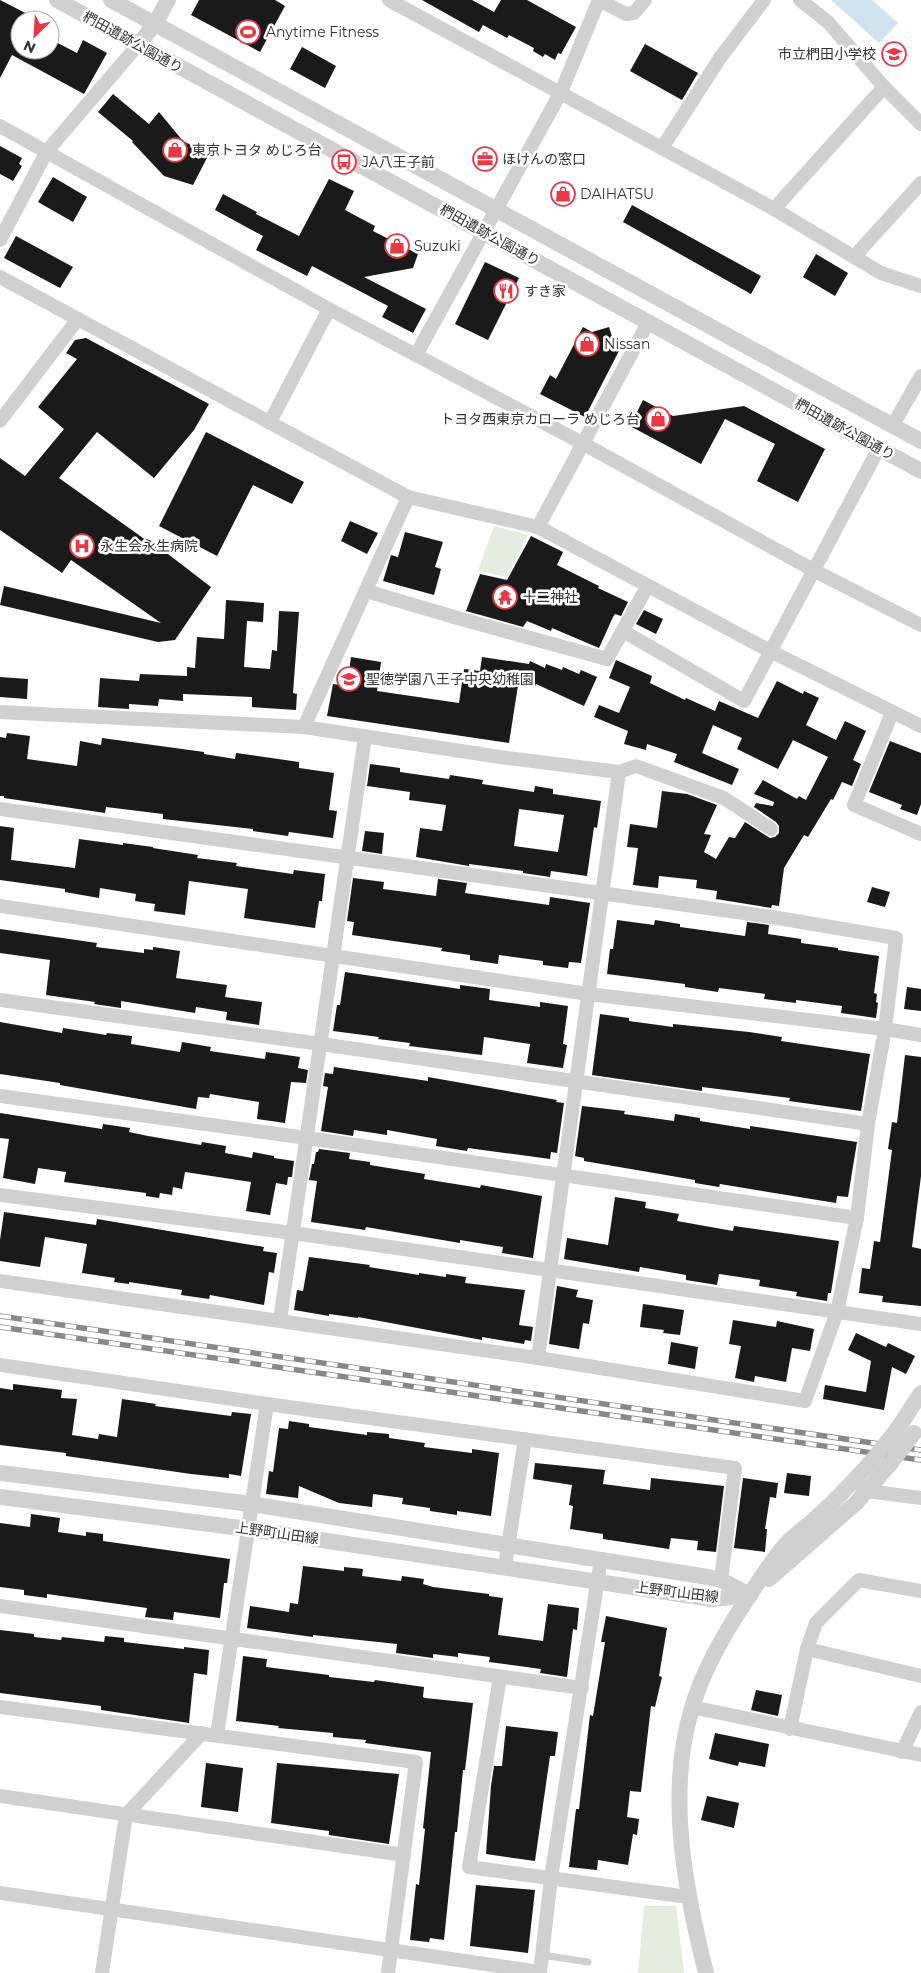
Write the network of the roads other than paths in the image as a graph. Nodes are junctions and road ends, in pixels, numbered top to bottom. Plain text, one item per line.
1 (57, 0) edge
2 (111, 0) edge
3 (168, 0) edge
4 (389, 0) edge
5 (599, 0) edge
6 (645, 0) edge
7 (764, 0) edge
8 (800, 0) edge
9 (411, 5) edge
10 (155, 24) junction
11 (138, 45) junction
12 (884, 87) junction
13 (561, 92) junction
14 (921, 124) edge
15 (0, 126) edge
16 (662, 148) junction
17 (47, 151) junction
18 (921, 183) edge
19 (497, 209) junction
20 (774, 209) junction
21 (485, 232) junction
22 (0, 240) edge
23 (854, 257) junction
24 (0, 278) edge
25 (921, 286) edge
26 (329, 309) junction
27 (78, 319) junction
28 (649, 321) junction
29 (416, 355) junction
30 (921, 376) edge
31 (0, 421) edge
32 (270, 422) junction
33 (893, 425) junction
34 (921, 441) edge
35 (582, 444) junction
36 (879, 448) junction
37 (921, 471) edge
38 (408, 497) junction
39 (538, 527) junction
40 (815, 571) junction
41 (648, 587) junction
42 (366, 591) junction
43 (921, 625) edge
44 (623, 631) junction
45 (770, 652) junction
46 (0, 712) edge
47 (892, 713) junction
48 (921, 726) edge
49 (304, 727) junction
50 (366, 737) junction
51 (619, 772) junction
52 (0, 809) edge
53 (771, 829) dead end
54 (921, 834) edge
55 (348, 858) junction
56 (602, 893) junction
57 (0, 906) edge
58 (334, 956) junction
59 (588, 994) junction
60 (0, 1000) edge
61 (885, 1029) junction
62 (921, 1035) edge
63 (320, 1044) junction
64 (576, 1082) junction
65 (0, 1096) edge
66 (868, 1124) junction
67 (307, 1138) junction
68 (563, 1175) junction
69 (0, 1195) edge
70 (857, 1218) junction
71 (293, 1233) junction
72 (550, 1270) junction
73 (0, 1281) edge
74 (837, 1312) junction
75 (280, 1320) junction
76 (921, 1324) edge
77 (538, 1358) junction
78 (0, 1365) edge
79 (921, 1393) edge
80 (267, 1404) junction
81 (918, 1428) edge
82 (525, 1439) junction
83 (0, 1473) edge
84 (38, 1477) junction
85 (854, 1480) junction
86 (139, 1490) junction
87 (867, 1491) junction
88 (0, 1497) edge
89 (921, 1498) edge
90 (34, 1501) junction
91 (251, 1504) junction
92 (138, 1515) junction
93 (381, 1525) junction
94 (248, 1529) junction
95 (508, 1545) junction
96 (378, 1548) junction
97 (601, 1559) junction
98 (505, 1566) junction
99 (721, 1580) junction
100 (598, 1582) junction
101 (921, 1591) edge
102 (750, 1595) junction
103 (0, 1606) edge
104 (231, 1640) junction
105 (807, 1649) junction
106 (500, 1676) junction
107 (921, 1676) edge
108 (582, 1688) junction
109 (0, 1707) edge
110 (692, 1708) junction
111 (921, 1712) edge
112 (790, 1729) junction
113 (202, 1733) junction
114 (217, 1735) junction
115 (902, 1752) junction
116 (921, 1755) edge
117 (0, 1796) edge
118 (126, 1814) junction
119 (404, 1855) junction
120 (551, 1878) junction
121 (0, 1893) edge
122 (688, 1897) junction
123 (111, 1910) junction
124 (391, 1949) junction
125 (542, 1955) junction
126 (588, 1962) dead end
127 (102, 1973) edge
128 (388, 1973) edge
129 (540, 1973) edge
130 (706, 1973) edge

1 - 11 street, 椚田遺跡公園通り
2 - 10 street, 椚田遺跡公園通り
3 - 10 street
4 - 9 street
5 - 6 street
5 - 13 street
7 - 16 street
8 - 12 street
9 - 13 street
10 - 11 street
10 - 19 street, 椚田遺跡公園通り
11 - 17 street
11 - 21 street, 椚田遺跡公園通り
12 - 14 street
12 - 20 street
13 - 16 street
13 - 19 street
15 - 17 street
16 - 20 street
17 - 22 street
17 - 26 street
18 - 23 street
19 - 21 street
19 - 33 street, 椚田遺跡公園通り
20 - 23 street
21 - 28 street, 椚田遺跡公園通り
21 - 29 street
23 - 25 street
24 - 27 street
26 - 29 street
26 - 32 street
27 - 31 street
27 - 32 street
28 - 35 street
28 - 36 street, 椚田遺跡公園通り
29 - 35 street
30 - 33 street
32 - 38 street
33 - 34 street, 椚田遺跡公園通り
35 - 39 street
35 - 40 street
36 - 37 street, 椚田遺跡公園通り
36 - 40 street
38 - 39 street
38 - 42 street
39 - 41 street
40 - 43 street
40 - 45 street
41 - 44 street
41 - 45 street
42 - 44 street
42 - 49 street
44 - 45 street
45 - 47 street
46 - 49 street
47 - 48 street
47 - 54 street
49 - 50 street
50 - 51 street
50 - 55 street
51 - 53 street
51 - 56 street
52 - 55 street
55 - 56 street
55 - 58 street
56 - 59 street
56 - 61 street
57 - 58 street
58 - 59 street
58 - 63 street
59 - 61 street
59 - 64 street
60 - 63 street
61 - 62 street
61 - 66 street
63 - 64 street
63 - 67 street
64 - 66 street
64 - 68 street
65 - 67 street
66 - 70 street
67 - 68 street
67 - 71 street
68 - 70 street
68 - 72 street
69 - 71 street
70 - 74 street
71 - 72 street
71 - 75 street
72 - 74 street
72 - 77 street
73 - 75 street
74 - 76 street
74 - 77 street
75 - 77 street
78 - 80 street
79 - 85 street, bridge
80 - 82 street
80 - 91 street
81 - 87 street, bridge
82 - 95 street
82 - 99 street
83 - 84 street, 上野町山田線
84 - 86 street, 上野町山田線
84 - 90 street
85 - 87 street
85 - 102 street
86 - 91 street, 上野町山田線
86 - 92 street
87 - 89 street
87 - 102 street
88 - 90 street, 上野町山田線
90 - 92 street, 上野町山田線
91 - 93 street, 上野町山田線
91 - 94 street
92 - 94 street, 上野町山田線
93 - 95 street, 上野町山田線
93 - 96 street
94 - 96 street, 上野町山田線
94 - 104 street
95 - 97 street, 上野町山田線
95 - 98 street
96 - 98 street, 上野町山田線
97 - 99 street, 上野町山田線
97 - 100 street
98 - 100 street, 上野町山田線
99 - 102 street, 上野町山田線
100 - 102 street, 上野町山田線
100 - 108 street
101 - 105 street
102 - 110 street
103 - 104 street
104 - 106 street
104 - 114 street
105 - 107 street
105 - 112 street
106 - 108 street
106 - 120 street
108 - 120 street
109 - 113 street
110 - 112 street
110 - 122 street
111 - 115 street
112 - 115 street
113 - 114 street
113 - 118 street
114 - 119 street
115 - 116 street
117 - 118 street
118 - 119 street
118 - 123 street
119 - 124 street
120 - 122 street
120 - 125 street
121 - 123 street
122 - 130 street
123 - 124 street
123 - 127 street
124 - 128 street
124 - 129 street
125 - 126 lane
125 - 129 street

